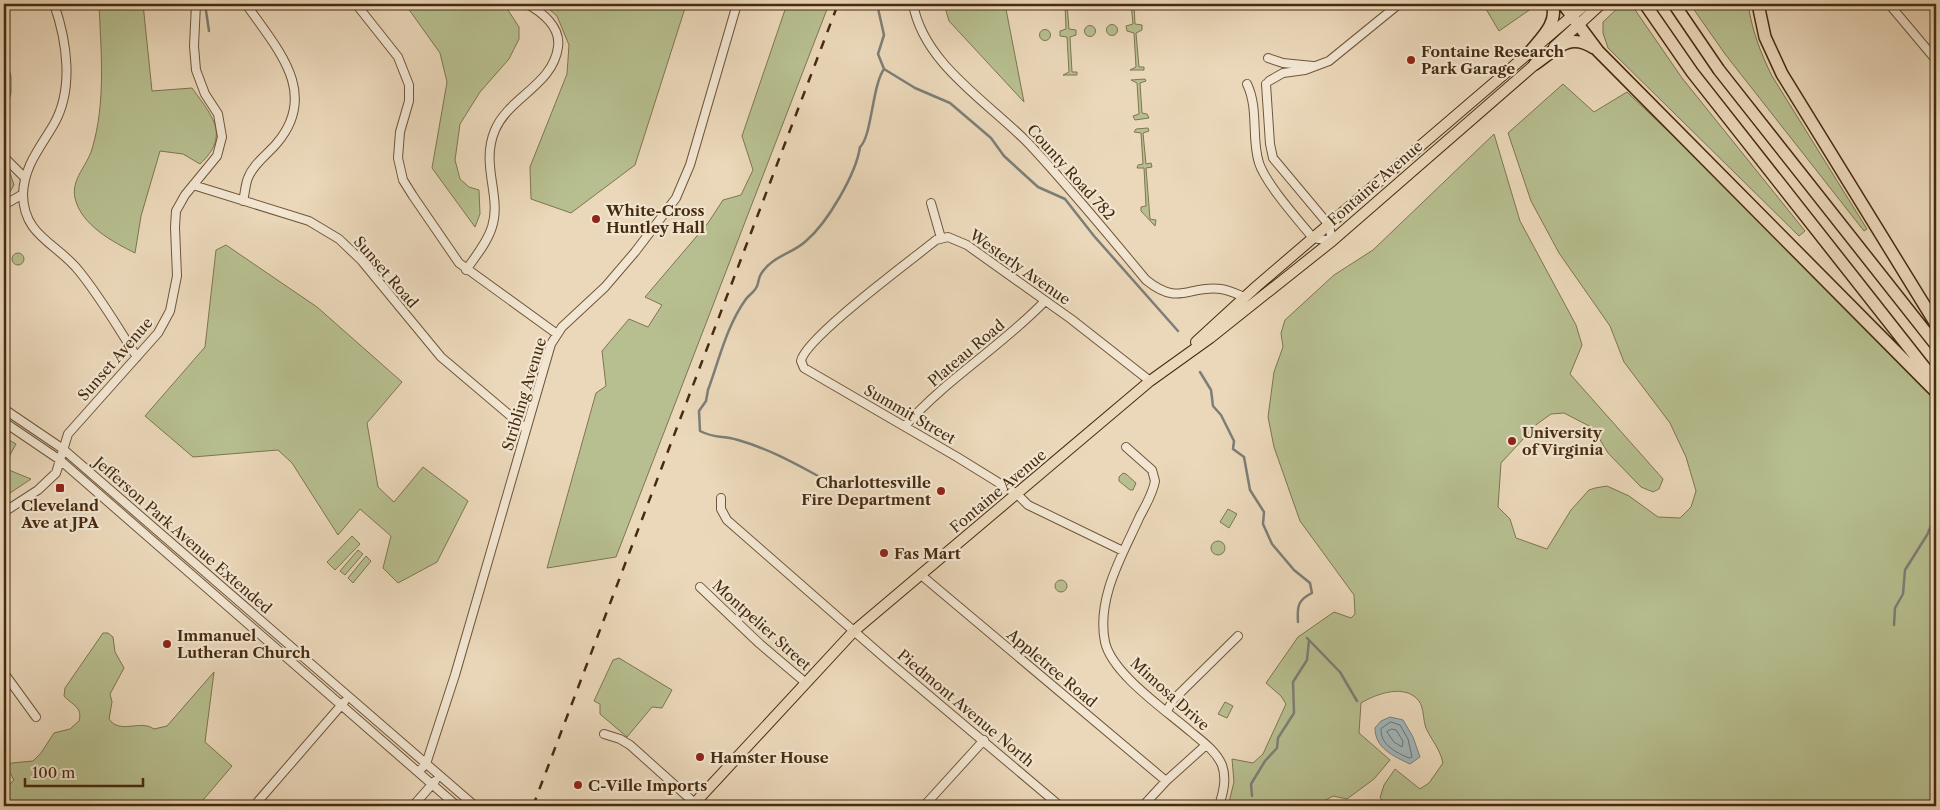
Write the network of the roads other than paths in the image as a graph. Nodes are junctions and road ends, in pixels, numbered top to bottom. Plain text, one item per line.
1 (54, 4) edge
2 (196, 4) edge
3 (246, 4) edge
4 (356, 4) edge
5 (527, 4) edge
6 (737, 4) edge
7 (913, 4) edge
8 (1398, 4) edge
9 (1552, 4) edge
10 (1563, 4) edge
11 (1586, 4) edge
12 (1602, 4) edge
13 (1645, 4) edge
14 (1674, 4) edge
15 (1758, 4) edge
16 (1889, 4) edge
17 (1576, 20) junction
18 (1598, 50) junction
19 (1530, 53) junction
20 (1268, 58) dead end
21 (1936, 60) edge
22 (1535, 64) junction
23 (1313, 66) junction
24 (1247, 84) dead end
25 (4, 157) edge
26 (24, 177) junction
27 (193, 185) junction
28 (22, 194) junction
29 (244, 201) junction
30 (931, 203) dead end
31 (4, 205) edge
32 (1329, 225) junction
33 (941, 238) junction
34 (1313, 238) junction
35 (1332, 241) junction
36 (466, 270) junction
37 (1244, 297) junction
38 (1045, 301) junction
39 (1936, 324) edge
40 (557, 334) junction
41 (1936, 345) edge
42 (137, 357) junction
43 (1160, 375) junction
44 (1150, 381) junction
45 (1936, 382) edge
46 (1936, 392) edge
47 (4, 408) edge
48 (4, 422) edge
49 (905, 426) junction
50 (526, 430) junction
51 (1126, 447) dead end
52 (63, 449) junction
53 (60, 460) junction
54 (1017, 494) junction
55 (721, 498) dead end
56 (4, 512) edge
57 (1123, 550) junction
58 (920, 575) junction
59 (700, 587) dead end
60 (854, 631) junction
61 (1238, 636) dead end
62 (4, 673) edge
63 (806, 683) junction
64 (349, 697) junction
65 (341, 705) junction
66 (1167, 711) junction
67 (36, 717) dead end
68 (604, 734) dead end
69 (984, 740) junction
70 (1206, 744) junction
71 (426, 764) junction
72 (418, 772) junction
73 (439, 775) junction
74 (1166, 781) junction
75 (432, 784) junction
76 (695, 805) edge
77 (254, 806) edge
78 (414, 806) edge
79 (458, 806) edge
80 (476, 806) edge
81 (924, 806) edge
82 (1060, 806) edge
83 (1143, 806) edge
84 (1219, 806) edge

1 - 26 street
2 - 27 street, Sunset Avenue
3 - 29 street
4 - 36 street
5 - 36 street
6 - 40 street, Stribling Avenue
7 - 37 street, County Road 782
8 - 23 street
9 - 19 highway
10 - 17 highway
11 - 17 main road, Fontaine Avenue
12 - 17 main road, Fontaine Avenue
13 - 45 highway
14 - 41 highway
15 - 39 highway
16 - 21 street
17 - 18 highway
17 - 19 main road, Fontaine Avenue
17 - 22 main road, Fontaine Avenue
18 - 22 highway
18 - 46 highway
19 - 32 main road, Fontaine Avenue
20 - 23 street
22 - 35 main road, Fontaine Avenue
23 - 32 street
24 - 34 street
25 - 26 street
26 - 28 street
27 - 29 street, Sunset Road
27 - 42 street, Sunset Avenue
28 - 31 street
28 - 42 street
29 - 50 street, Sunset Road
30 - 33 street
32 - 34 main road, Fontaine Avenue
32 - 35 street
33 - 38 street, Westerly Avenue
33 - 49 street, Summit Street
34 - 35 street
34 - 37 main road, Fontaine Avenue
35 - 43 main road, Fontaine Avenue
36 - 40 street
37 - 43 main road, Fontaine Avenue
38 - 44 street, Westerly Avenue
38 - 49 street, Plateau Road
40 - 50 street, Stribling Avenue
42 - 52 street, Sunset Avenue
43 - 44 main road, Fontaine Avenue
44 - 54 main road, Fontaine Avenue
47 - 52 street, Jefferson Park Avenue Extended
48 - 53 street, Jefferson Park Avenue Extended
49 - 54 street, Summit Street
50 - 71 street, Stribling Avenue
51 - 57 street, Mimosa Drive
52 - 53 street, Sunset Avenue
52 - 64 street, Jefferson Park Avenue Extended
53 - 56 street, Sunset Avenue
53 - 65 street, Jefferson Park Avenue Extended
54 - 57 street
54 - 58 main road, Fontaine Avenue
55 - 60 street, Piedmont Avenue North
57 - 66 street, Mimosa Drive
58 - 60 main road, Fontaine Avenue
58 - 74 street, Appletree Road
59 - 63 street, Montpelier Street
60 - 63 main road, Fontaine Avenue
60 - 69 street, Piedmont Avenue North
61 - 66 street
62 - 67 street
63 - 76 main road, Fontaine Avenue
64 - 65 street
64 - 71 street, Jefferson Park Avenue Extended
65 - 72 street, Jefferson Park Avenue Extended
65 - 77 street
66 - 70 street, Mimosa Drive
68 - 76 street
69 - 81 street
69 - 82 street, Piedmont Avenue North
70 - 74 street
70 - 84 street, Mimosa Drive
71 - 72 street, Stribling Avenue
71 - 73 street, Jefferson Park Avenue Extended
72 - 75 street, Jefferson Park Avenue Extended
73 - 75 street
73 - 80 street, Jefferson Park Avenue Extended
74 - 83 street
75 - 78 street
75 - 79 street, Jefferson Park Avenue Extended

